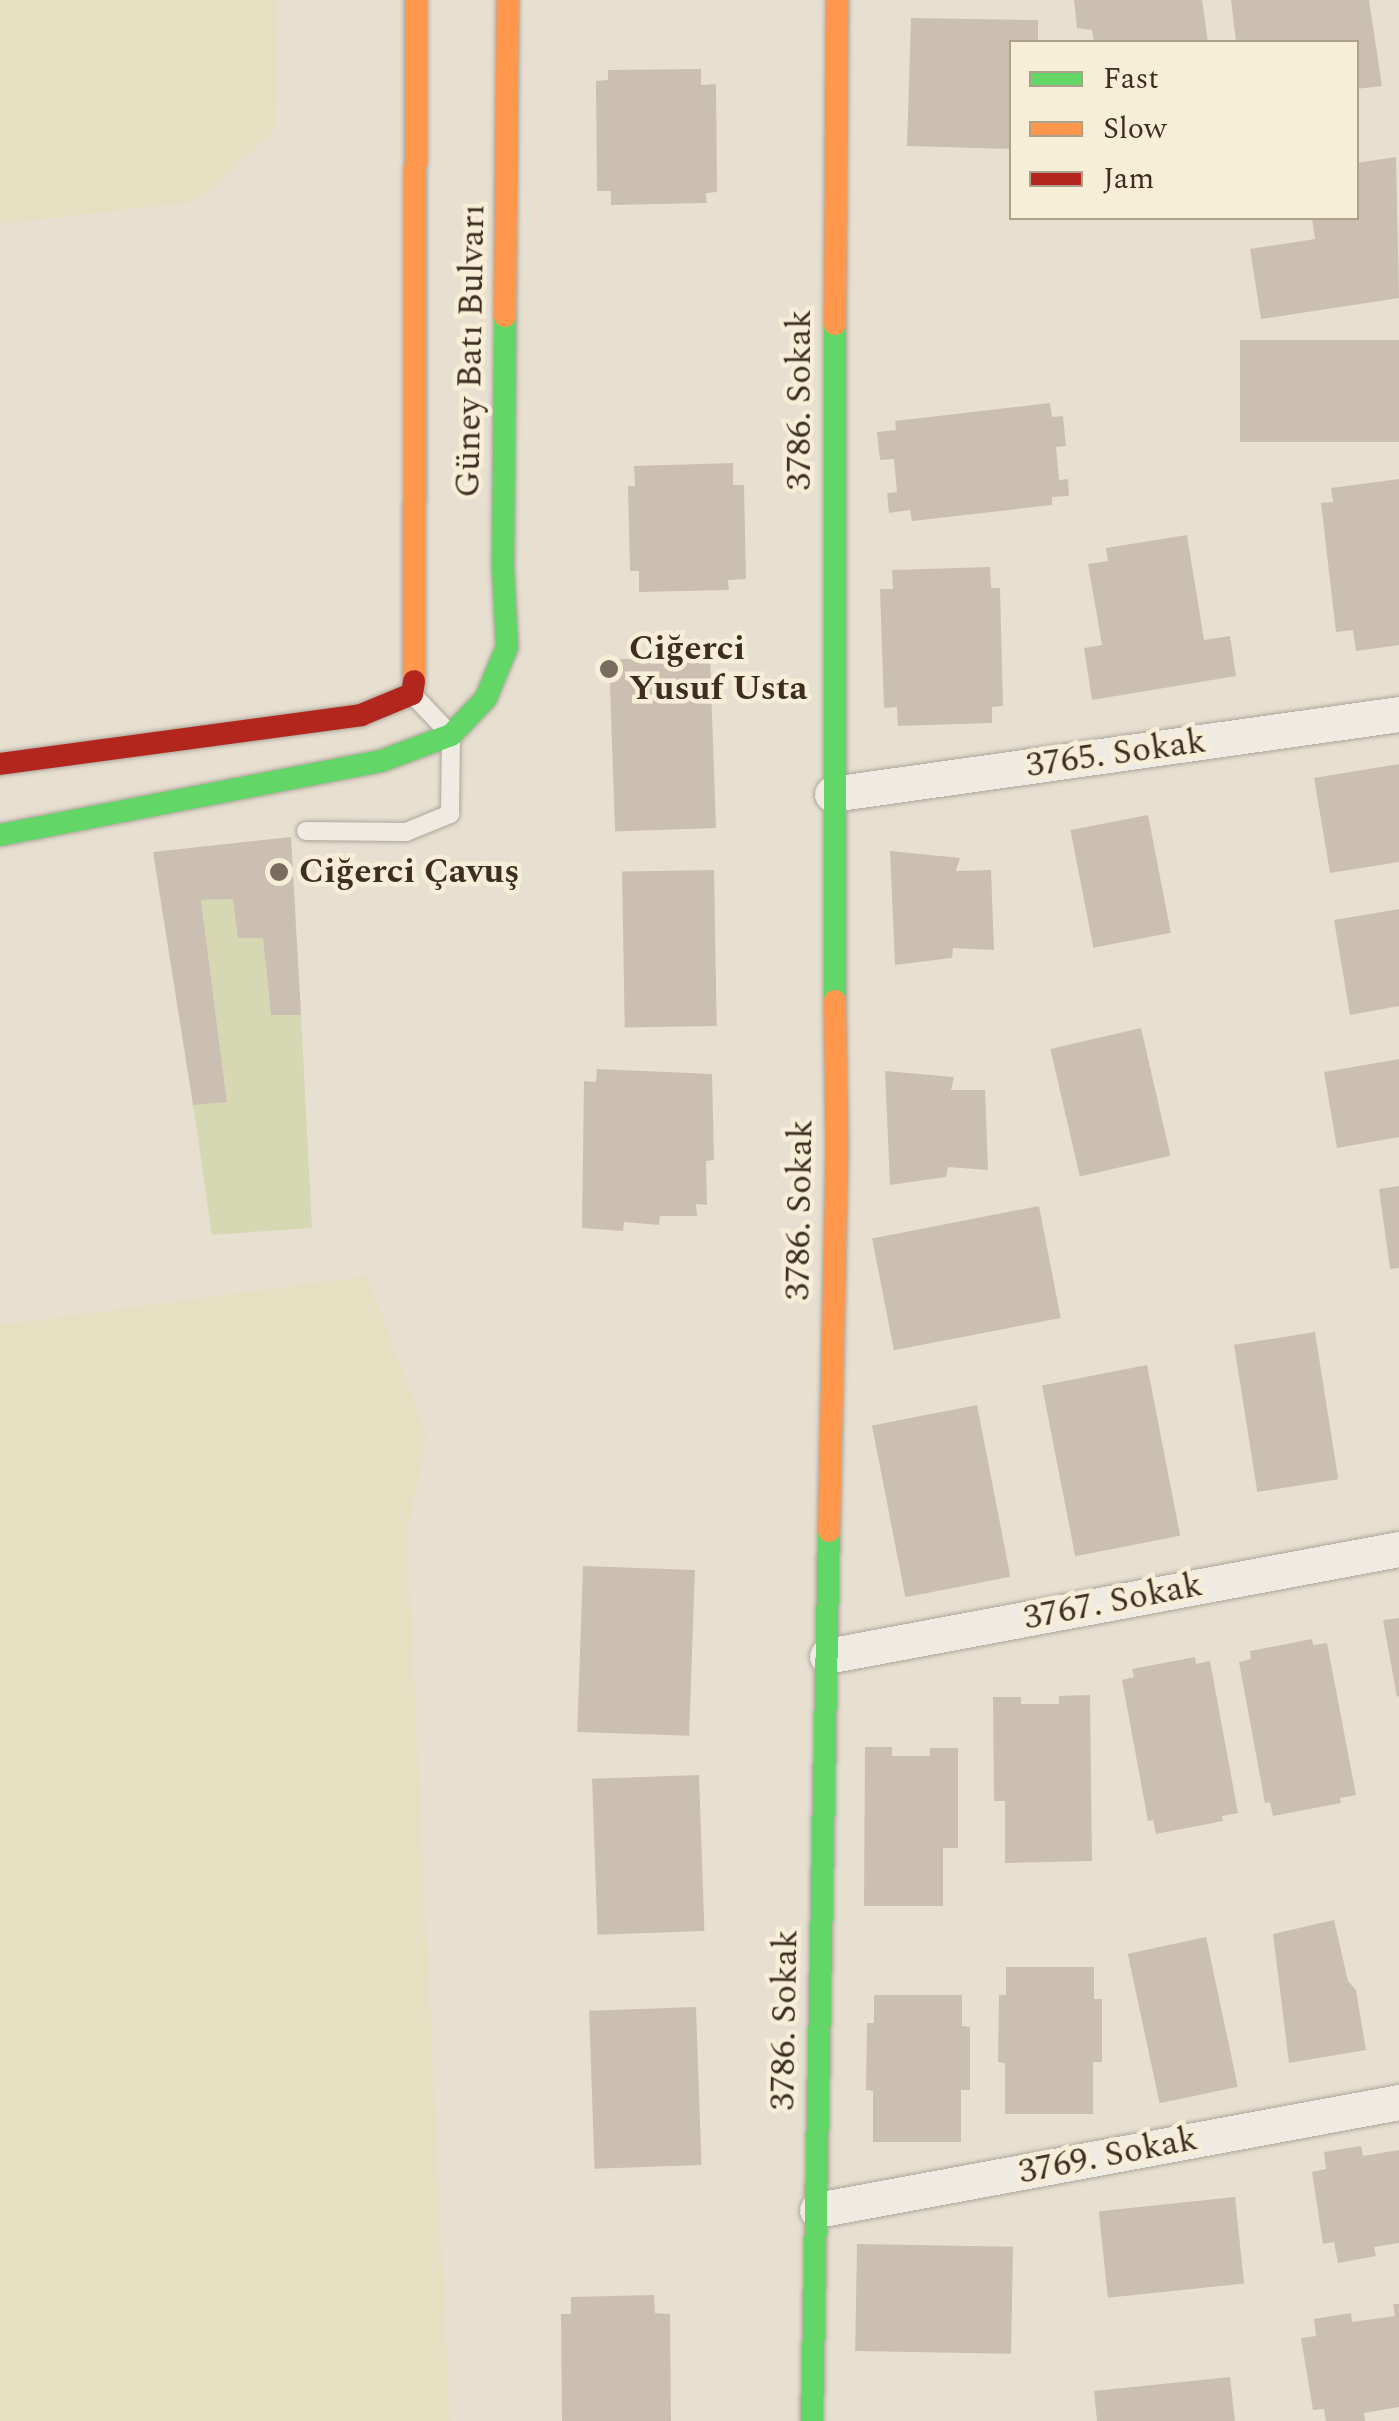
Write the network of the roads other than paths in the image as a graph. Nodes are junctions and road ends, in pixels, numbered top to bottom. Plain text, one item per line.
1 (416, 0) edge
2 (508, 0) edge
3 (837, 0) edge
4 (412, 694) junction
5 (1399, 714) edge
6 (452, 735) junction
7 (0, 764) edge
8 (832, 794) junction
9 (306, 831) dead end
10 (0, 835) edge
11 (1399, 1549) edge
12 (827, 1656) junction
13 (1399, 2102) edge
14 (816, 2210) junction
15 (812, 2421) edge

1 - 4 street, Güney Batı Bulvarı
2 - 6 street, Güney Batı Bulvarı
3 - 8 street, 3786. Sokak
4 - 6 lane
4 - 7 street
5 - 8 street, 3765. Sokak
6 - 9 lane
6 - 10 street
8 - 12 street, 3786. Sokak
11 - 12 street, 3767. Sokak
12 - 14 street, 3786. Sokak
13 - 14 street, 3769. Sokak
14 - 15 street, 3786. Sokak

